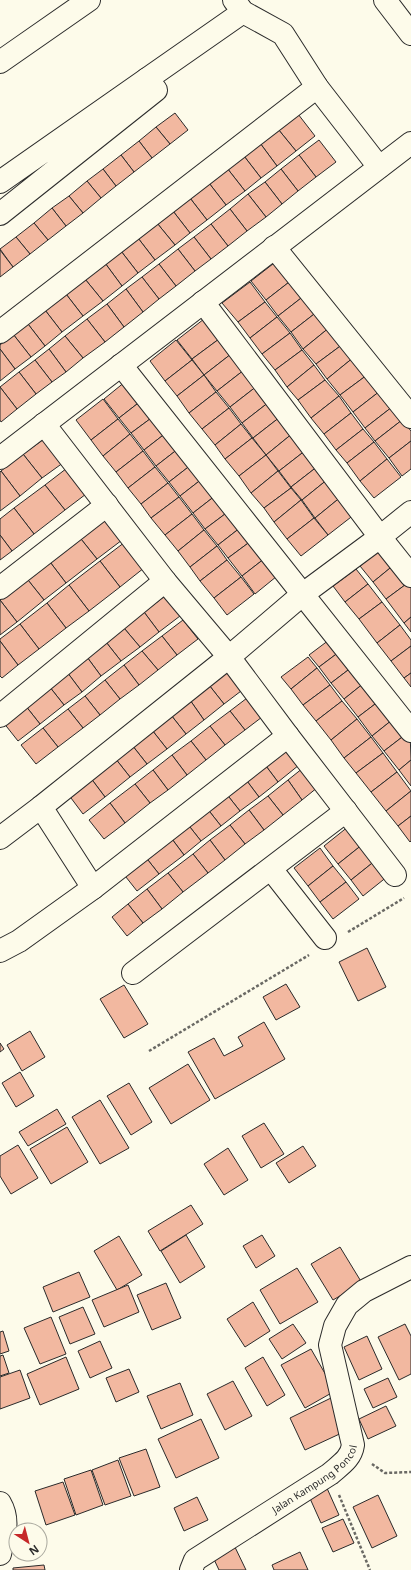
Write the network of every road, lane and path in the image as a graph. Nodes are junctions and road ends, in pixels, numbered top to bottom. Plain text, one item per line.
1 (89, 0) edge
2 (385, 0) edge
3 (238, 6) edge
4 (411, 34) edge
5 (0, 62) edge
6 (147, 78) junction
7 (317, 87) junction
8 (411, 143) edge
9 (379, 167) junction
10 (0, 182) edge
11 (0, 214) edge
12 (274, 247) junction
13 (203, 302) junction
14 (0, 332) edge
15 (121, 365) junction
16 (411, 417) edge
17 (44, 424) junction
18 (0, 458) edge
19 (107, 505) junction
20 (411, 512) edge
21 (380, 537) junction
22 (411, 576) edge
23 (165, 581) junction
24 (0, 588) edge
25 (302, 594) junction
26 (229, 657) junction
27 (0, 716) edge
28 (411, 731) edge
29 (288, 736) junction
30 (41, 808) junction
31 (346, 811) junction
32 (0, 838) edge
33 (271, 869) junction
34 (396, 875) dead end
35 (93, 888) junction
36 (404, 898) dead end
37 (335, 936) joint
38 (0, 951) edge
39 (310, 954) dead end
40 (133, 973) dead end
41 (149, 1051) dead end
42 (411, 1267) edge
43 (353, 1445) junction
44 (411, 1472) edge
45 (330, 1474) junction
46 (0, 1503) edge
47 (0, 1554) edge
48 (191, 1570) edge
49 (370, 1570) edge

1 - 5 street
2 - 4 street
3 - 6 street
3 - 7 street
6 - 10 street
6 - 11 street
7 - 9 street
7 - 14 street
8 - 9 street
9 - 12 street
12 - 13 street
12 - 16 street
13 - 15 street
13 - 21 street
15 - 17 street
15 - 25 street
17 - 18 street
17 - 19 street
19 - 23 street
19 - 24 street
20 - 21 street
21 - 22 street
21 - 25 street
23 - 26 street
23 - 27 street
25 - 26 street
25 - 28 street
26 - 29 street
26 - 30 street
29 - 31 street
29 - 35 street
30 - 32 street
30 - 35 street
31 - 33 street
31 - 34 street
33 - 37 street
33 - 40 street
35 - 38 street
36 - 37 path
39 - 41 path
42 - 43 street, Jalan Kampung Poncol
43 - 44 path
43 - 45 street, Jalan Kampung Poncol
45 - 48 street, Jalan Kampung Poncol
45 - 49 path
46 - 47 street

